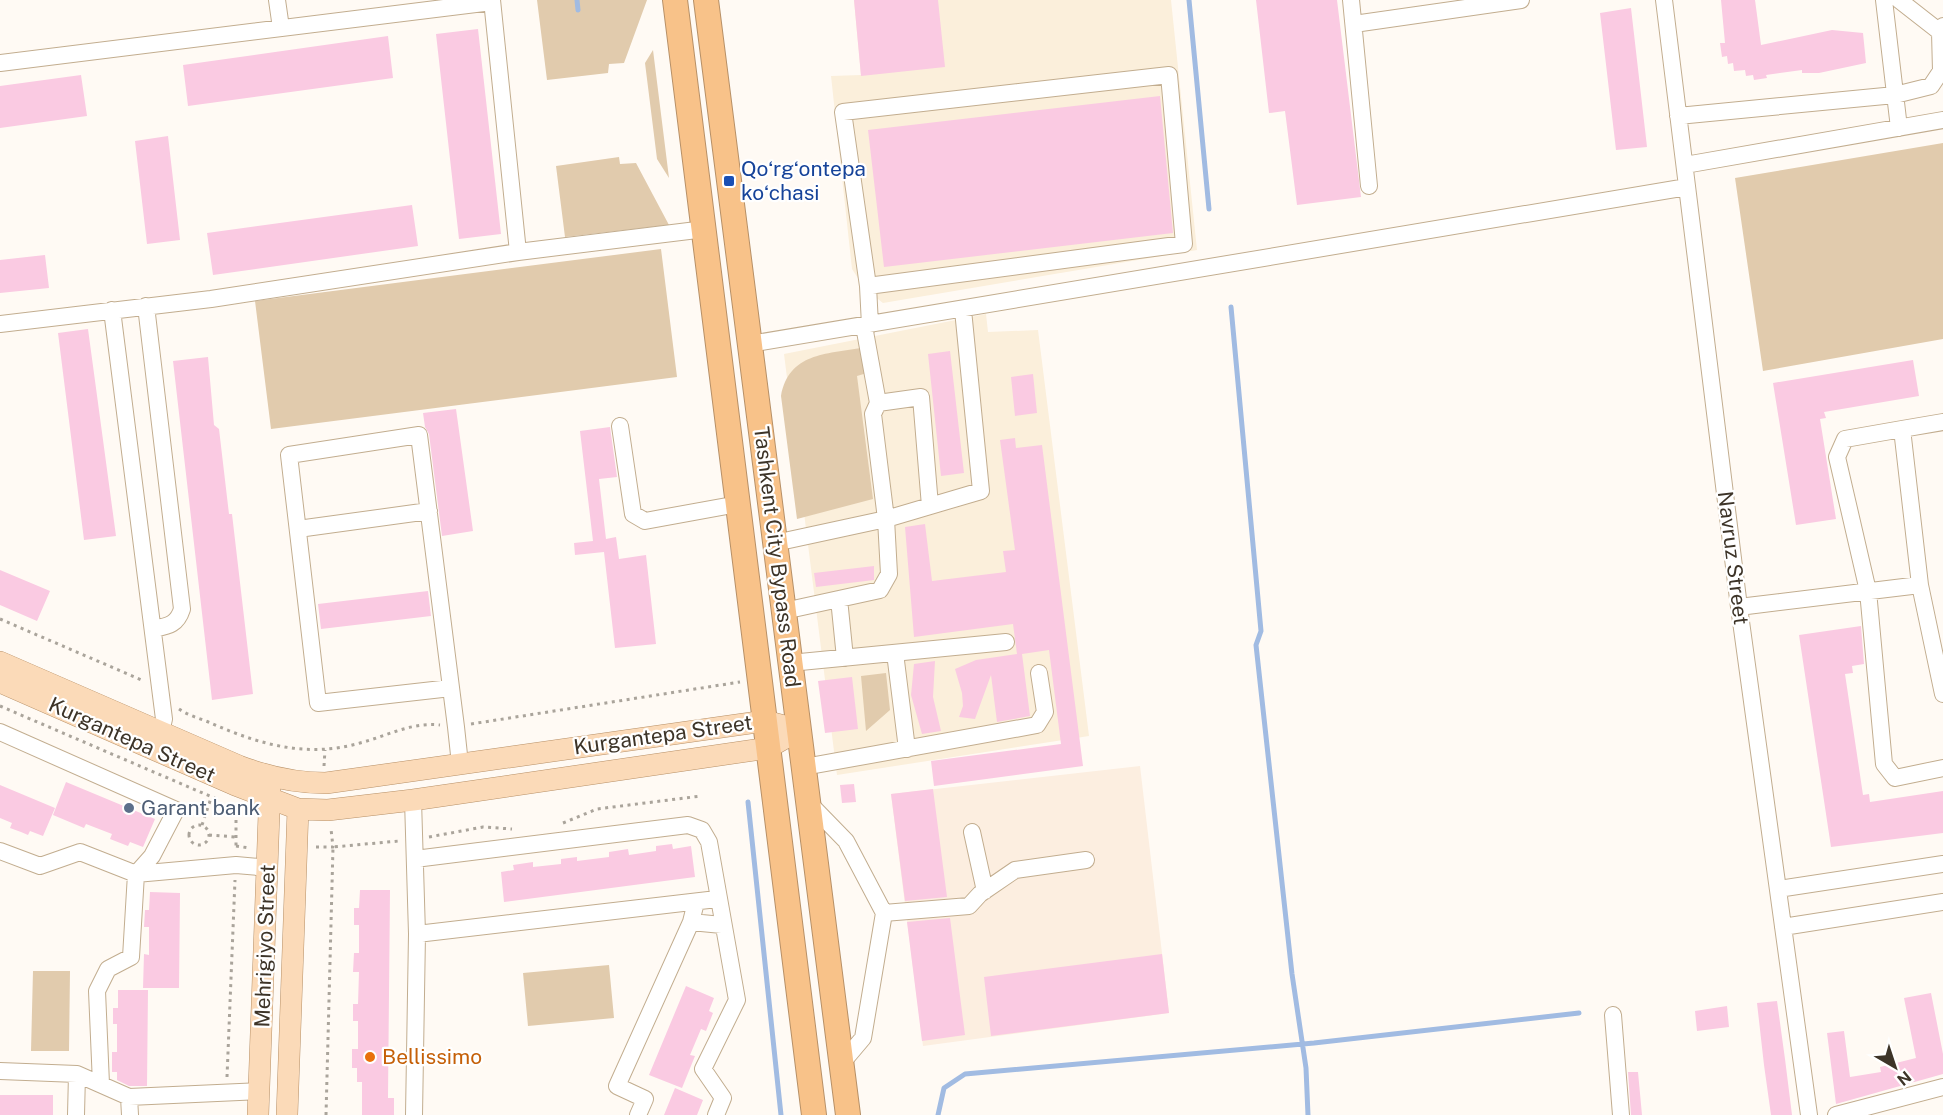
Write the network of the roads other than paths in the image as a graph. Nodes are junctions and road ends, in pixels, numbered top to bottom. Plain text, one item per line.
1 (278, 0) edge
2 (675, 0) edge
3 (706, 0) edge
4 (1351, 0) edge
5 (1521, 0) edge
6 (1664, 0) edge
7 (1884, 0) edge
8 (1899, 0) edge
9 (492, 1) edge
10 (1354, 24) junction
11 (281, 28) junction
12 (1941, 29) edge
13 (0, 63) edge
14 (1895, 95) junction
15 (1678, 116) junction
16 (1943, 120) edge
17 (1899, 128) junction
18 (1685, 165) junction
19 (1370, 186) dead end
20 (1687, 187) junction
21 (705, 229) junction
22 (519, 252) junction
23 (868, 286) junction
24 (146, 306) junction
25 (112, 310) junction
26 (963, 310) junction
27 (0, 324) edge
28 (867, 326) junction
29 (750, 344) junction
30 (878, 403) junction
31 (1943, 422) edge
32 (620, 426) dead end
33 (1902, 429) junction
34 (738, 504) junction
35 (930, 506) junction
36 (429, 511) junction
37 (886, 519) junction
38 (298, 529) junction
39 (775, 543) junction
40 (1920, 585) junction
41 (1868, 591) junction
42 (839, 599) junction
43 (1739, 607) junction
44 (784, 611) junction
45 (153, 629) junction
46 (1006, 642) dead end
47 (895, 653) junction
48 (844, 658) junction
49 (0, 662) edge
50 (790, 663) junction
51 (1039, 673) dead end
52 (0, 682) edge
53 (451, 688) junction
54 (1943, 694) edge
55 (765, 721) junction
56 (799, 730) junction
57 (0, 732) edge
58 (160, 732) junction
59 (768, 748) junction
60 (907, 749) junction
61 (460, 764) junction
62 (804, 767) junction
63 (1943, 768) edge
64 (271, 778) junction
65 (269, 799) junction
66 (413, 800) junction
67 (808, 802) junction
68 (298, 809) junction
69 (972, 832) dead end
70 (0, 851) edge
71 (415, 860) junction
72 (1086, 860) dead end
73 (1943, 864) edge
74 (269, 868) junction
75 (136, 874) junction
76 (1778, 889) junction
77 (985, 891) junction
78 (717, 899) junction
79 (696, 902) junction
80 (1943, 902) edge
81 (884, 913) junction
82 (691, 922) junction
83 (722, 925) junction
84 (1783, 927) junction
85 (417, 934) junction
86 (1613, 1015) dead end
87 (841, 1064) junction
88 (0, 1071) edge
89 (77, 1074) junction
90 (101, 1084) junction
91 (1943, 1087) edge
92 (259, 1091) junction
93 (129, 1097) junction
94 (76, 1115) edge
95 (130, 1115) edge
96 (258, 1115) edge
97 (287, 1115) edge
98 (414, 1115) edge
99 (638, 1115) edge
100 (716, 1115) edge
101 (814, 1115) edge
102 (848, 1115) edge
103 (1621, 1115) edge
104 (1809, 1115) edge
105 (1836, 1115) edge

1 - 11 street
2 - 21 highway, Tashkent City Bypass Road
3 - 29 highway, Tashkent City Bypass Road
4 - 10 street
5 - 10 street
6 - 15 street, Navruz Street
7 - 14 street
8 - 12 street
9 - 11 street
9 - 22 street
10 - 19 street
11 - 13 street
12 - 14 street
14 - 15 street
14 - 17 street
15 - 18 street, Navruz Street
16 - 17 street
17 - 18 street
18 - 20 street, Navruz Street
20 - 26 street
20 - 43 street, Navruz Street
21 - 22 street
21 - 34 highway, Tashkent City Bypass Road
22 - 24 street
23 - 23 street
23 - 28 street
24 - 25 street
24 - 45 street
25 - 27 street
25 - 45 street
26 - 28 street
26 - 35 street
28 - 29 street
28 - 30 street
29 - 39 highway, Tashkent City Bypass Road
30 - 35 street
30 - 37 street
31 - 33 street
32 - 34 street
33 - 40 street
33 - 41 street
34 - 55 highway, Tashkent City Bypass Road
35 - 37 street
36 - 38 street
36 - 38 street
36 - 53 street
37 - 39 street
37 - 42 street
38 - 53 street
39 - 44 highway, Tashkent City Bypass Road
40 - 41 street
40 - 54 street
41 - 43 street
41 - 63 street
42 - 44 street
42 - 48 street
43 - 76 street, Navruz Street
44 - 50 highway, Tashkent City Bypass Road
45 - 58 street
46 - 47 street
47 - 48 street
47 - 60 street
48 - 50 street
49 - 58 main road, Kurgantepa Street
50 - 56 highway, Tashkent City Bypass Road
51 - 60 street
52 - 65 main road, Kurgantepa Street
53 - 61 street
55 - 56 main road, Kurgantepa Street
55 - 59 highway, Tashkent City Bypass Road
55 - 61 main road, Kurgantepa Street
56 - 59 main road, Kurgantepa Street
56 - 62 highway, Tashkent City Bypass Road
57 - 75 street
58 - 64 main road, Kurgantepa Street
59 - 66 main road, Kurgantepa Street
59 - 101 highway, Tashkent City Bypass Road
60 - 62 street
61 - 64 main road, Kurgantepa Street
62 - 67 highway, Tashkent City Bypass Road
64 - 65 main road, Mehrigiyo Street
64 - 68 main road, Kurgantepa Street
65 - 68 main road, Kurgantepa Street
65 - 74 main road, Mehrigiyo Street
66 - 68 main road, Kurgantepa Street
66 - 71 street
67 - 81 street
67 - 87 highway, Tashkent City Bypass Road
68 - 97 main road, Mehrigiyo Street
69 - 77 street
70 - 75 street
71 - 78 street
71 - 85 street
72 - 77 street
73 - 76 street
74 - 75 street
74 - 92 main road, Mehrigiyo Street
75 - 90 street
76 - 84 street, Navruz Street
77 - 81 street
78 - 79 street
78 - 83 street
79 - 82 street
79 - 85 street
80 - 84 street
81 - 87 street
82 - 83 street
82 - 99 street
83 - 100 street
84 - 104 street, Navruz Street
85 - 98 street
86 - 103 street
87 - 102 highway, Tashkent City Bypass Road
88 - 89 street
89 - 90 street
89 - 94 street
90 - 93 street
91 - 105 street
92 - 93 street
92 - 96 main road, Mehrigiyo Street
93 - 95 street

